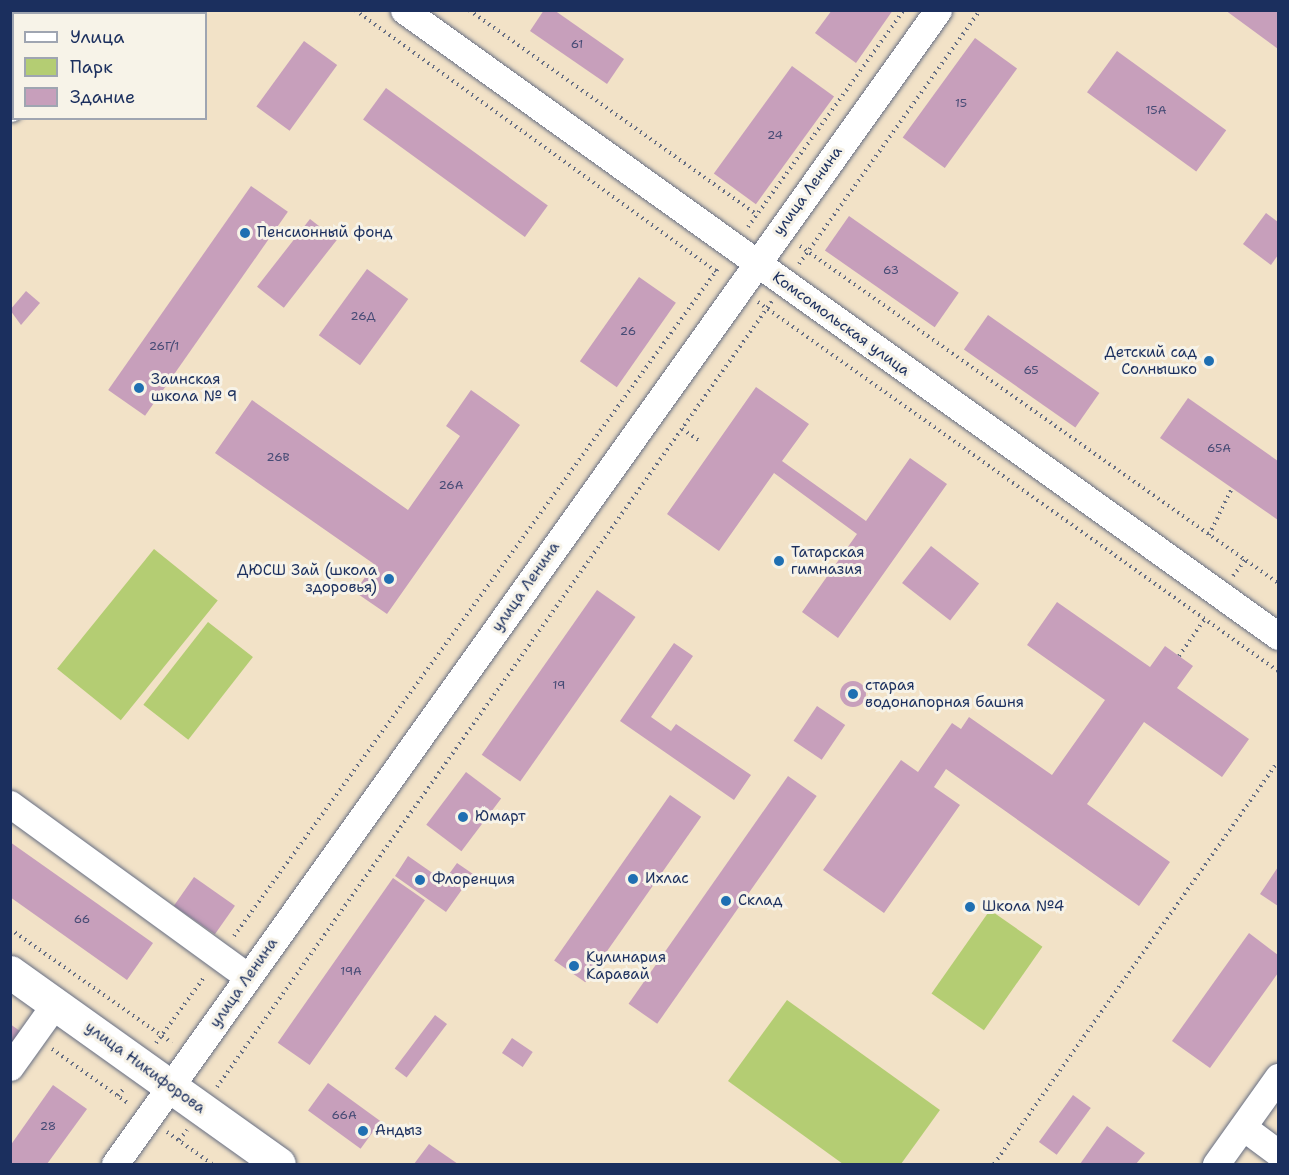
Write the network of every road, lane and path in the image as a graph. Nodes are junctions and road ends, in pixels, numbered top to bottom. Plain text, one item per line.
1 (355, 10) edge
2 (405, 10) edge
3 (469, 10) edge
4 (904, 10) edge
5 (938, 10) edge
6 (980, 10) edge
7 (756, 215) junction
8 (779, 231) junction
9 (734, 247) junction
10 (807, 251) junction
11 (756, 264) junction
12 (716, 272) junction
13 (784, 284) junction
14 (738, 288) junction
15 (767, 308) junction
16 (682, 429) junction
17 (701, 442) dead end
18 (1232, 488) dead end
19 (1209, 535) junction
20 (1278, 584) edge
21 (1278, 636) edge
22 (1278, 671) edge
23 (1278, 762) edge
24 (10, 804) edge
25 (10, 929) edge
26 (219, 956) junction
27 (248, 977) junction
28 (14, 982) edge
29 (55, 1004) junction
30 (33, 1035) junction
31 (162, 1036) junction
32 (191, 1057) junction
33 (140, 1065) junction
34 (10, 1067) edge
35 (1278, 1077) edge
36 (223, 1079) junction
37 (170, 1087) junction
38 (118, 1096) junction
39 (201, 1109) junction
40 (148, 1118) junction
41 (1243, 1127) junction
42 (179, 1140) junction
43 (1278, 1153) edge
44 (115, 1164) edge
45 (212, 1164) edge
46 (279, 1164) edge
47 (994, 1164) edge
48 (1216, 1164) edge

1 - 12 path
2 - 9 street, Комсомольская улица
3 - 7 path
4 - 7 path
5 - 8 street, улица Ленина
6 - 10 path
7 - 8 path
7 - 9 path
8 - 10 path
8 - 11 street, улица Ленина
9 - 11 street, Комсомольская улица
9 - 12 path
10 - 13 path
10 - 19 path
11 - 13 street, Комсомольская улица
11 - 14 street, улица Ленина
12 - 14 path
12 - 26 path
13 - 15 path
13 - 21 street, Комсомольская улица
14 - 15 path
14 - 27 street, улица Ленина
15 - 16 path
15 - 22 path
16 - 17 path
16 - 36 path
18 - 19 path
19 - 20 path
23 - 47 path
24 - 26 street
25 - 31 path
26 - 27 street
26 - 31 path
27 - 32 street, улица Ленина
28 - 29 main road, улица Никифорова
29 - 30 street
29 - 33 main road, улица Никифорова
30 - 34 street
30 - 38 path
31 - 32 path
31 - 33 path
32 - 36 path
32 - 37 street, улица Ленина
33 - 37 main road, улица Никифорова
33 - 38 path
35 - 41 street
36 - 39 path
37 - 39 main road, улица Никифорова
37 - 40 street, улица Ленина
38 - 40 path
39 - 42 path
39 - 46 main road, улица Никифорова
40 - 42 path
40 - 44 street, улица Ленина
41 - 43 street
41 - 48 street
42 - 45 path

